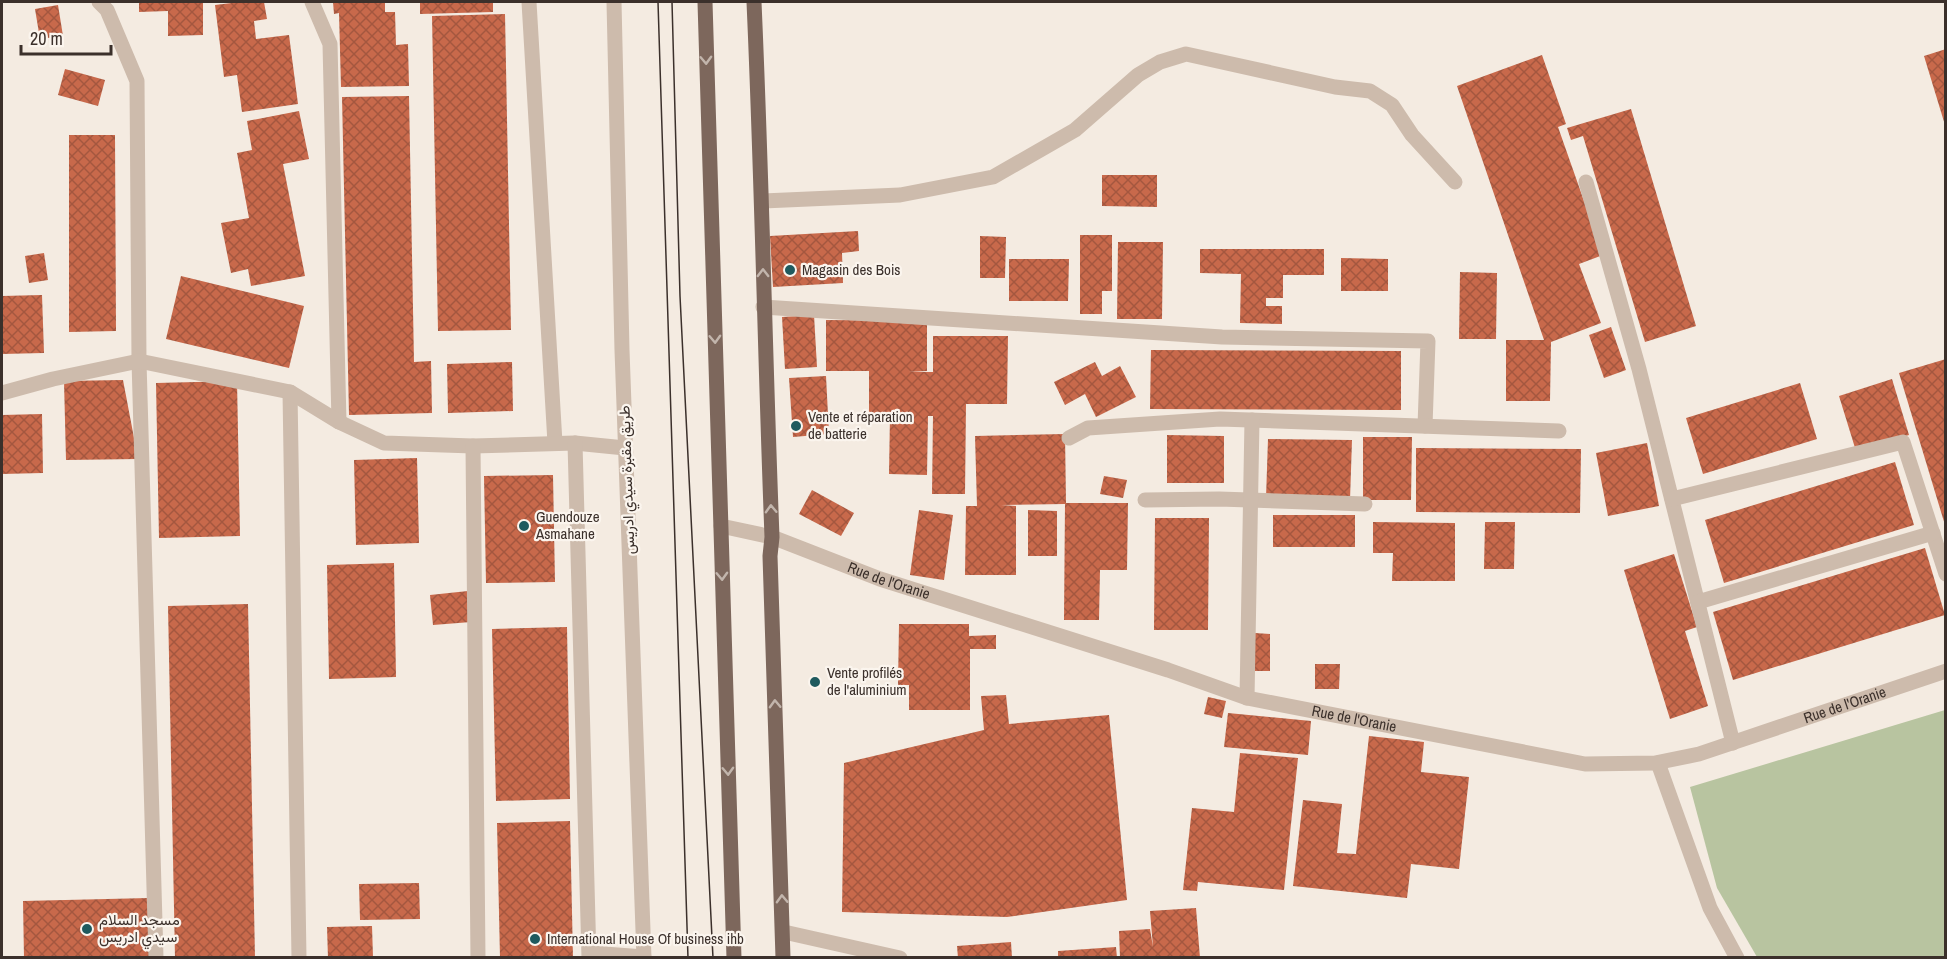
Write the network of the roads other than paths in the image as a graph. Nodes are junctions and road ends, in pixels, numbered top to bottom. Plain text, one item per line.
1 (99, 2) edge
2 (312, 2) edge
3 (530, 2) edge
4 (614, 2) edge
5 (705, 2) edge
6 (754, 2) edge
7 (1455, 182) dead end
8 (1586, 182) dead end
9 (764, 201) junction
10 (763, 307) junction
11 (139, 362) junction
12 (290, 392) junction
13 (2, 393) edge
14 (1252, 420) junction
15 (339, 422) junction
16 (1425, 426) junction
17 (1559, 431) dead end
18 (1069, 438) dead end
19 (555, 443) junction
20 (575, 443) junction
21 (473, 446) junction
22 (626, 447) junction
23 (1672, 499) junction
24 (1145, 500) dead end
25 (1250, 502) junction
26 (1365, 504) dead end
27 (721, 526) junction
28 (1932, 533) junction
29 (772, 537) junction
30 (1946, 574) edge
31 (1698, 602) junction
32 (1946, 671) edge
33 (1247, 698) junction
34 (1733, 743) junction
35 (1658, 763) junction
36 (784, 932) junction
37 (590, 955) edge
38 (156, 957) edge
39 (299, 957) edge
40 (478, 957) edge
41 (644, 957) edge
42 (734, 957) edge
43 (783, 957) edge
44 (900, 957) edge
45 (1737, 957) edge

1 - 11 street
2 - 15 street
3 - 19 street
4 - 22 street, طريق مقبرة سيدي ادريس
5 -> 27 main road
6 - 9 main road
7 - 9 street
8 - 23 street
10 -> 9 main road
10 - 16 street
29 -> 10 main road
11 - 12 street
11 - 13 street
11 - 38 street
12 - 15 street
12 - 39 street
14 - 16 street
14 - 18 street
14 - 25 street
15 - 21 street
16 - 17 street
19 - 20 street
19 - 21 street
20 - 22 street
20 - 37 street
21 - 40 street
22 - 41 street, طريق مقبرة سيدي ادريس
23 - 28 street
23 - 31 street
24 - 25 street
25 - 26 street
25 - 33 street
27 - 29 street, Rue de l'Oranie
27 -> 42 main road
28 - 30 street
28 - 31 street
29 - 33 street, Rue de l'Oranie
36 -> 29 main road
31 - 34 street
32 - 34 street, Rue de l'Oranie
33 - 35 street, Rue de l'Oranie
34 - 35 street, Rue de l'Oranie
35 - 45 street
36 - 43 main road
36 - 44 street
37 - 41 street

